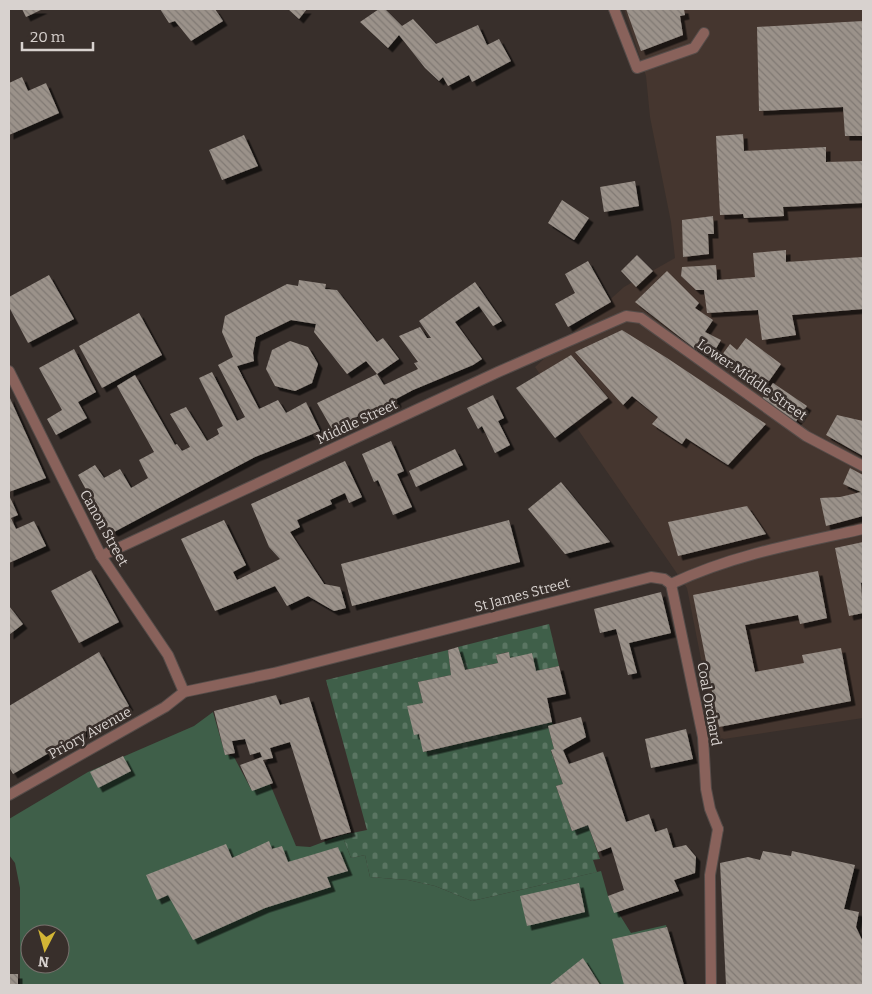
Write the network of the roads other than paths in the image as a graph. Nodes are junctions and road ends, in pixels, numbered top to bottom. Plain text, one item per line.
1 (614, 9) edge
2 (704, 33) dead end
3 (626, 316) joint
4 (9, 371) edge
5 (863, 466) edge
6 (863, 529) edge
7 (101, 556) junction
8 (671, 584) junction
9 (184, 692) junction
10 (9, 795) edge
11 (711, 985) edge

1 - 2 street
3 - 5 street, Lower Middle Street
3 - 7 street, Middle Street
4 - 7 street, Canon Street
6 - 8 street
7 - 9 street, Canon Street
8 - 9 street, St James Street
8 - 11 street, Coal Orchard
9 - 10 street, Priory Avenue

